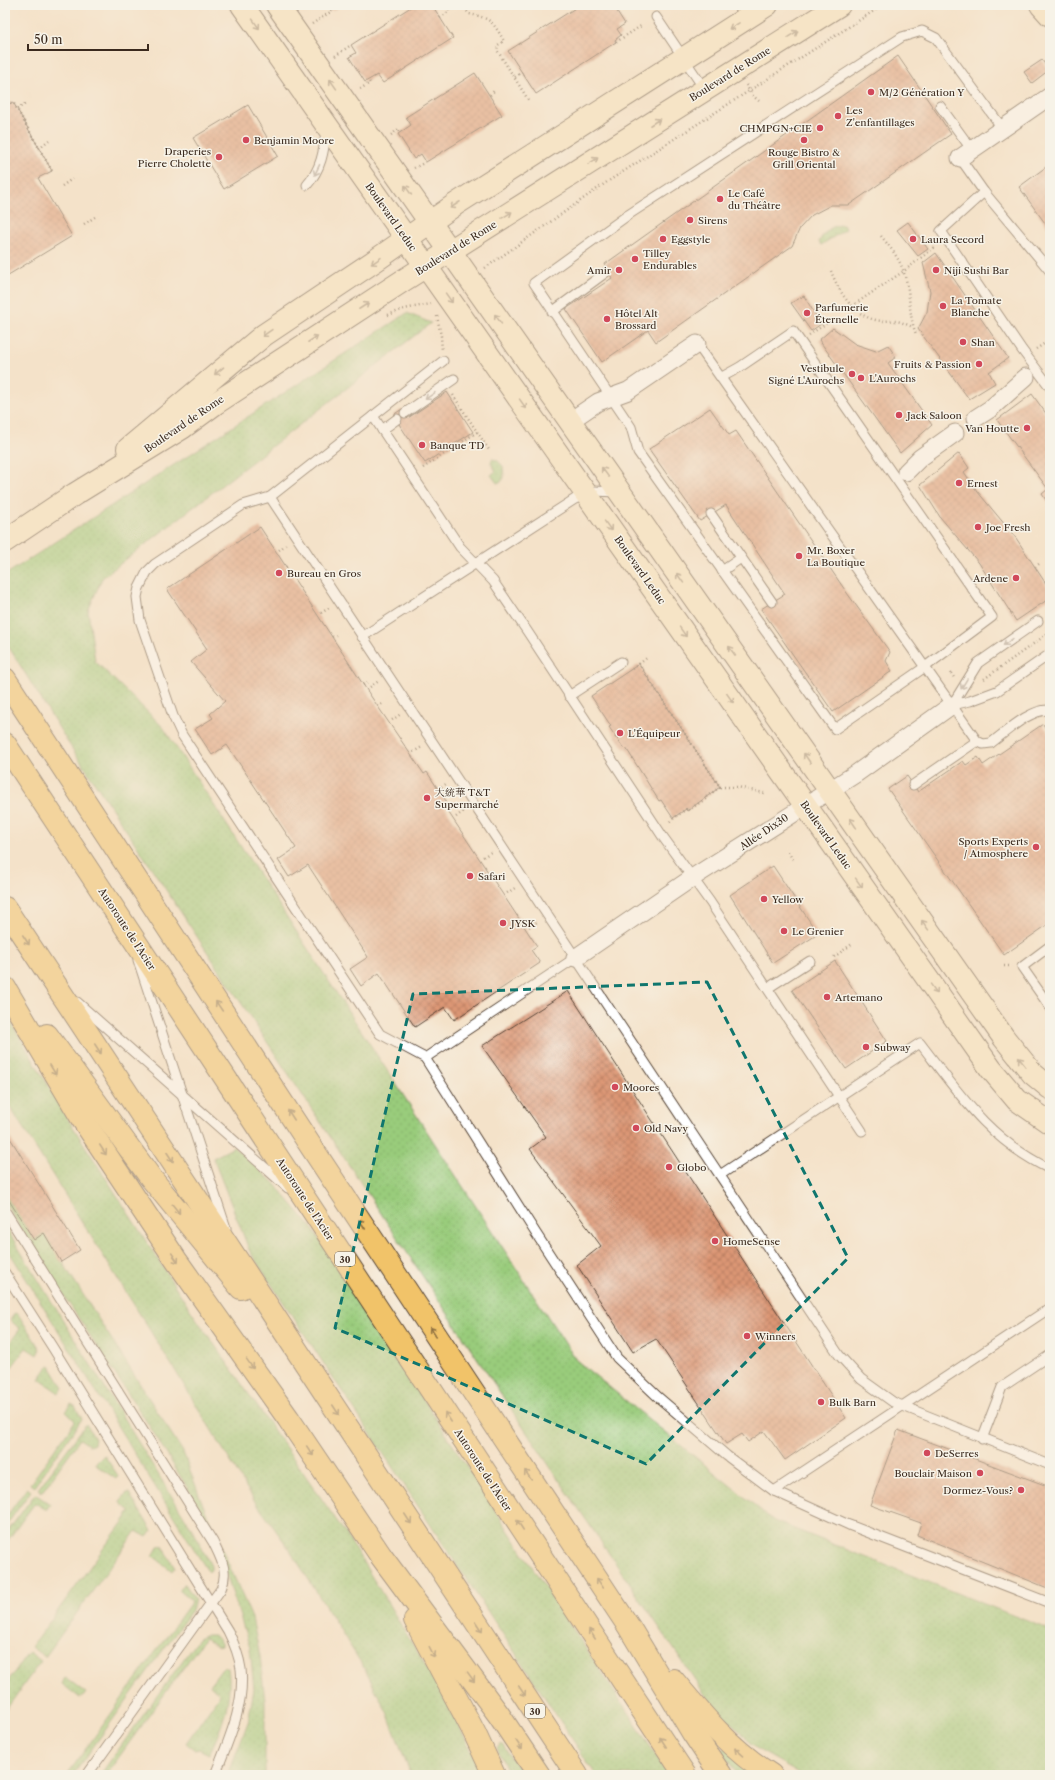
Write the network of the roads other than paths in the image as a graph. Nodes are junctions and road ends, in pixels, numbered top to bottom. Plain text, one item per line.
1 (242, 5) edge
2 (277, 5) edge
3 (767, 5) edge
4 (839, 5) edge
5 (1041, 5) edge
6 (1050, 15) edge
7 (656, 17) dead end
8 (684, 58) junction
9 (705, 90) junction
10 (1050, 96) edge
11 (940, 106) dead end
12 (327, 126) junction
13 (1003, 129) junction
14 (966, 154) junction
15 (307, 185) dead end
16 (984, 192) junction
17 (430, 222) junction
18 (407, 238) junction
19 (450, 251) junction
20 (426, 266) junction
21 (1050, 271) edge
22 (606, 273) dead end
23 (552, 312) junction
24 (697, 344) joint
25 (442, 361) road end
26 (722, 377) junction
27 (1026, 377) dead end
28 (454, 379) dead end
29 (1050, 387) edge
30 (611, 398) junction
31 (405, 413) dead end
32 (373, 416) junction
33 (976, 418) dead end
34 (397, 419) dead end
35 (570, 421) junction
36 (382, 430) junction
37 (955, 433) dead end
38 (906, 472) dead end
39 (620, 492) junction
40 (76, 494) junction
41 (585, 494) junction
42 (270, 497) junction
43 (711, 514) dead end
44 (5, 541) edge
45 (741, 558) junction
46 (477, 564) junction
47 (722, 570) junction
48 (772, 602) dead end
49 (1038, 621) dead end
50 (362, 637) junction
51 (1050, 654) edge
52 (621, 662) dead end
53 (925, 667) junction
54 (5, 679) edge
55 (570, 696) junction
56 (952, 705) junction
57 (1050, 710) edge
58 (977, 741) junction
59 (5, 744) edge
60 (913, 785) dead end
61 (829, 790) junction
62 (804, 805) junction
63 (692, 878) junction
64 (5, 908) edge
65 (129, 932) junction
66 (1050, 946) edge
67 (575, 958) junction
68 (810, 961) dead end
69 (5, 977) edge
70 (53, 980) junction
71 (5, 988) edge
72 (768, 988) junction
73 (1050, 1007) edge
74 (425, 1058) junction
75 (1050, 1088) edge
76 (183, 1096) junction
77 (839, 1096) junction
78 (1050, 1123) edge
79 (862, 1131) dead end
80 (1050, 1169) edge
81 (720, 1175) junction
82 (311, 1209) junction
83 (5, 1211) edge
84 (236, 1257) junction
85 (5, 1273) edge
86 (1050, 1308) edge
87 (1050, 1355) edge
88 (315, 1378) junction
89 (902, 1406) junction
90 (982, 1439) junction
91 (1050, 1465) edge
92 (774, 1491) junction
93 (381, 1556) junction
94 (210, 1603) junction
95 (1050, 1603) edge
96 (629, 1627) junction
97 (87, 1775) edge
98 (215, 1775) edge
99 (494, 1775) edge
100 (539, 1775) edge
101 (577, 1775) edge
102 (685, 1775) edge
103 (721, 1775) edge
104 (771, 1775) edge

1 -> 12 street, Boulevard Leduc
17 -> 2 street
3 -> 8 street, Boulevard de Rome
9 -> 4 street, Boulevard de Rome
5 - 6 street
7 - 8 lane
8 - 9 lane
8 -> 17 street, Boulevard de Rome
19 -> 9 street, Boulevard de Rome
10 - 13 street
11 - 14 lane
12 -> 15 lane
12 - 18 street, Boulevard Leduc
13 - 14 street
13 - 23 lane
14 - 16 lane
16 - 21 lane
16 - 29 lane
17 - 18 street, Boulevard de Rome
17 - 19 street
18 - 20 street, Boulevard Leduc
18 -> 40 street, Boulevard de Rome
19 - 20 street, Boulevard de Rome
35 -> 19 street
40 -> 20 street, Boulevard de Rome
20 -> 41 street, Boulevard Leduc
22 - 23 lane
23 - 30 lane
24 - 26 lane
24 - 30 street
25 - 32 lane
26 - 53 lane
26 - 53 lane
27 - 33 street
28 -> 31 lane
30 - 35 street
30 - 47 lane
32 - 36 lane
32 - 42 lane
34 - 36 lane
39 -> 35 street
36 - 46 lane
37 - 38 street
39 - 41 lane
61 -> 39 street
40 - 44 street, Boulevard de Rome
41 - 46 lane
41 -> 62 street, Boulevard Leduc
42 - 50 lane
42 - 74 lane
43 - 45 lane
45 - 47 lane
45 - 48 lane
46 - 50 lane
46 - 55 lane
47 - 53 lane
49 -> 56 lane
50 - 67 lane
51 - 56 lane
52 - 55 lane
53 - 56 lane
96 -> 54 highway
55 - 63 lane
56 - 58 lane
56 - 61 street, Allée Dix30
57 - 58 lane
58 - 60 lane
59 - 65 highway, Autoroute de l'Acier / 30
61 - 62 street, Allée Dix30
75 -> 61 street
62 - 63 street, Allée Dix30
62 -> 78 street, Boulevard Leduc
63 - 67 street, Allée Dix30
63 - 72 lane
64 -> 70 highway, 30
65 - 76 lane
65 - 82 highway, Autoroute de l'Acier / 30
66 - 73 lane
67 - 74 lane
67 - 81 lane
68 - 72 lane
69 -> 88 highway
70 - 76 lane
70 -> 84 highway, 30
71 -> 93 highway
72 - 77 lane
74 - 92 lane
76 - 82 lane
76 - 84 lane
77 - 79 lane
77 - 80 lane
77 - 81 lane
81 - 89 lane
102 -> 82 highway, Autoroute de l'Acier / 30
83 - 94 lane
84 - 88 highway, 30
85 - 94 lane
86 - 89 lane
87 - 90 lane
88 -> 101 highway, 30
89 - 90 lane
89 - 92 lane
90 - 91 lane
92 - 95 lane
93 -> 99 highway
93 -> 100 highway
94 - 97 lane
94 - 98 lane
96 - 103 highway
104 -> 96 highway

